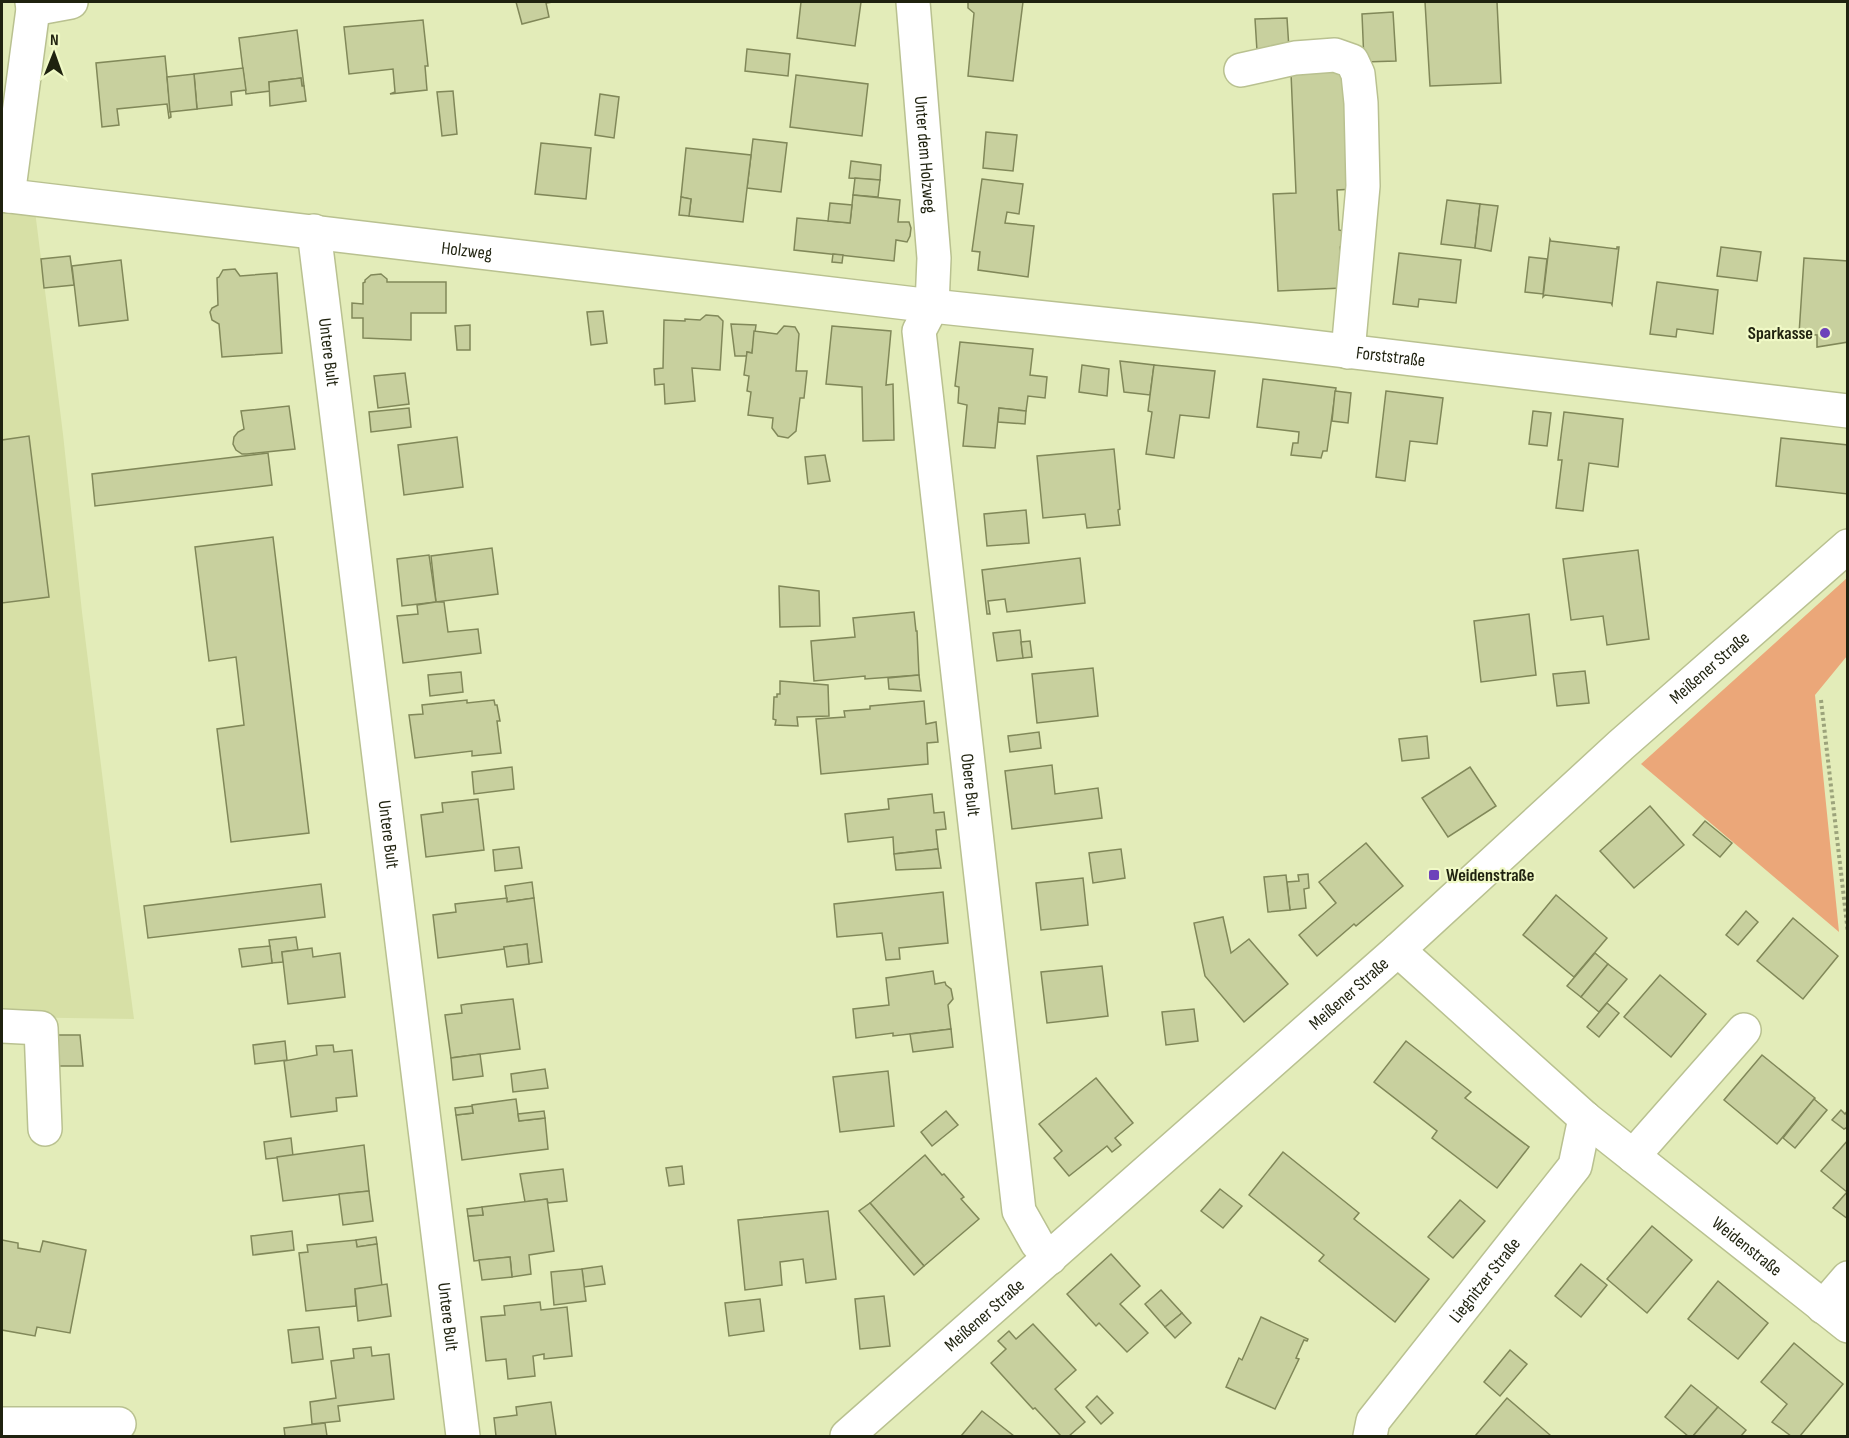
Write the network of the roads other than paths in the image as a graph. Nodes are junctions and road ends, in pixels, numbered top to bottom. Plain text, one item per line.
1 (71, 2) edge
2 (913, 2) edge
3 (32, 5) edge
4 (1241, 70) dead end
5 (5, 196) edge
6 (314, 231) junction
7 (932, 306) junction
8 (1348, 352) junction
9 (1848, 411) edge
10 (1848, 546) edge
11 (1398, 950) junction
12 (2, 1026) edge
13 (1744, 1030) dead end
14 (1585, 1118) junction
15 (45, 1129) dead end
16 (1634, 1156) junction
17 (1050, 1258) junction
18 (1848, 1278) edge
19 (1835, 1316) edge
20 (2, 1424) edge
21 (119, 1424) dead end
22 (463, 1437) edge
23 (847, 1437) edge
24 (1370, 1437) edge

1 - 3 street
2 - 7 street, Unter dem Holzweg
3 - 5 street
4 - 8 street
5 - 6 street, Holzweg
6 - 7 street, Holzweg
6 - 22 street, Untere Bult
7 - 8 street, Forststraße
7 - 17 street, Obere Bult
8 - 9 street, Forststraße
10 - 11 street, Meißener Straße
11 - 14 street, Weidenstraße
11 - 17 street, Meißener Straße
12 - 15 street
13 - 16 street
14 - 16 street, Weidenstraße
14 - 24 street, Liegnitzer Straße
16 - 19 street, Weidenstraße
17 - 23 street, Meißener Straße
18 - 19 street, Weidenstraße
20 - 21 street

